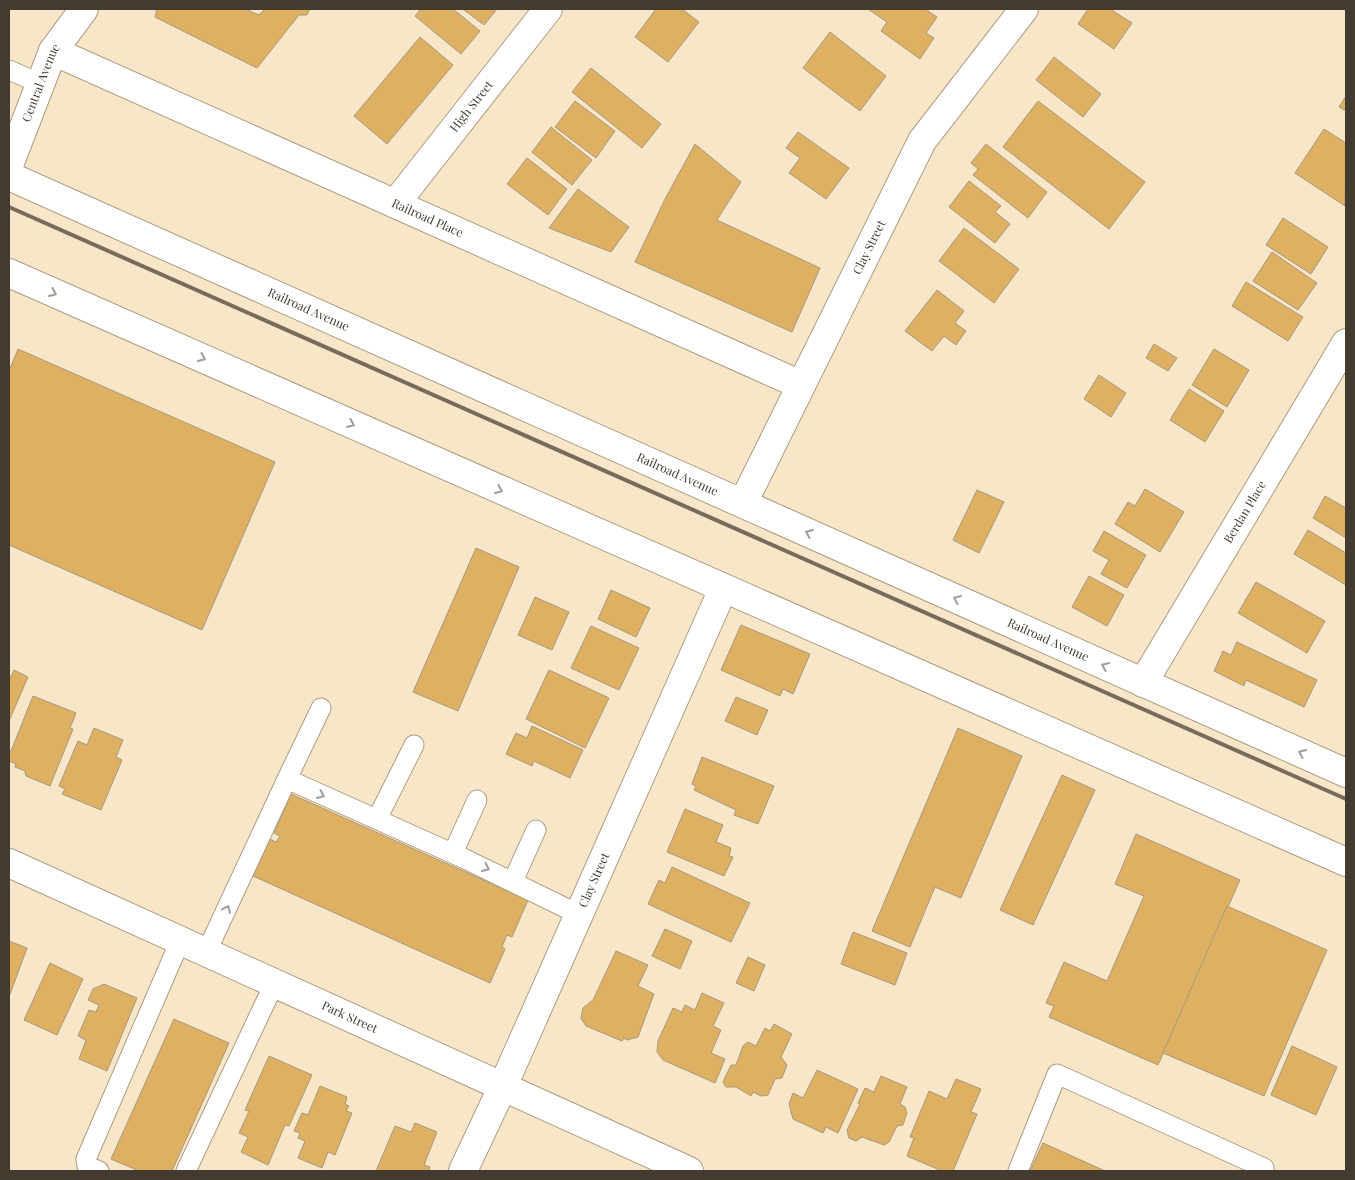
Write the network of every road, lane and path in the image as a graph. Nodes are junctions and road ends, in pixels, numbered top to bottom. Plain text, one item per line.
1 (84, 9) edge
2 (548, 9) edge
3 (1024, 9) edge
4 (53, 51) junction
5 (9, 70) edge
6 (41, 84) junction
7 (9, 165) edge
8 (9, 176) edge
9 (395, 204) junction
10 (9, 273) edge
11 (1346, 343) edge
12 (801, 385) junction
13 (742, 504) junction
14 (723, 589) junction
15 (1143, 683) junction
16 (320, 708) dead end
17 (414, 745) dead end
18 (1346, 773) edge
19 (287, 779) junction
20 (477, 800) dead end
21 (377, 819) junction
22 (536, 830) dead end
23 (453, 853) junction
24 (1346, 862) edge
25 (9, 864) edge
26 (513, 881) junction
27 (578, 914) junction
28 (180, 941) junction
29 (206, 953) junction
30 (274, 984) junction
31 (503, 1086) junction
32 (98, 1171) edge
33 (186, 1171) edge
34 (463, 1171) edge
35 (690, 1171) edge
36 (1018, 1171) edge
37 (1262, 1171) edge

1 - 4 street, Central Avenue
2 - 9 street, High Street
3 - 12 street, Clay Street
4 - 6 street, Central Avenue
4 - 9 street, Railroad Place
5 - 6 lane
6 - 7 street, Central Avenue
8 - 13 street, Railroad Avenue
9 - 12 street, Railroad Place
10 -> 14 street
11 - 15 street, Berdan Place
12 - 13 street, Clay Street
15 -> 13 street, Railroad Avenue
14 - 24 street
14 - 27 street, Clay Street
18 -> 15 street, Railroad Avenue
16 - 19 lane
17 - 21 lane
19 -> 21 lane
29 -> 19 lane
20 - 23 lane
21 - 23 lane
22 - 26 lane
23 -> 26 lane
25 - 28 street, Park Street
26 - 27 lane
27 - 31 street, Clay Street
28 - 29 street, Park Street
28 - 32 lane
29 - 30 street, Park Street
30 - 31 street, Park Street
30 - 33 lane
31 - 34 street, Clay Street
31 - 35 street, Park Street
36 - 37 lane

